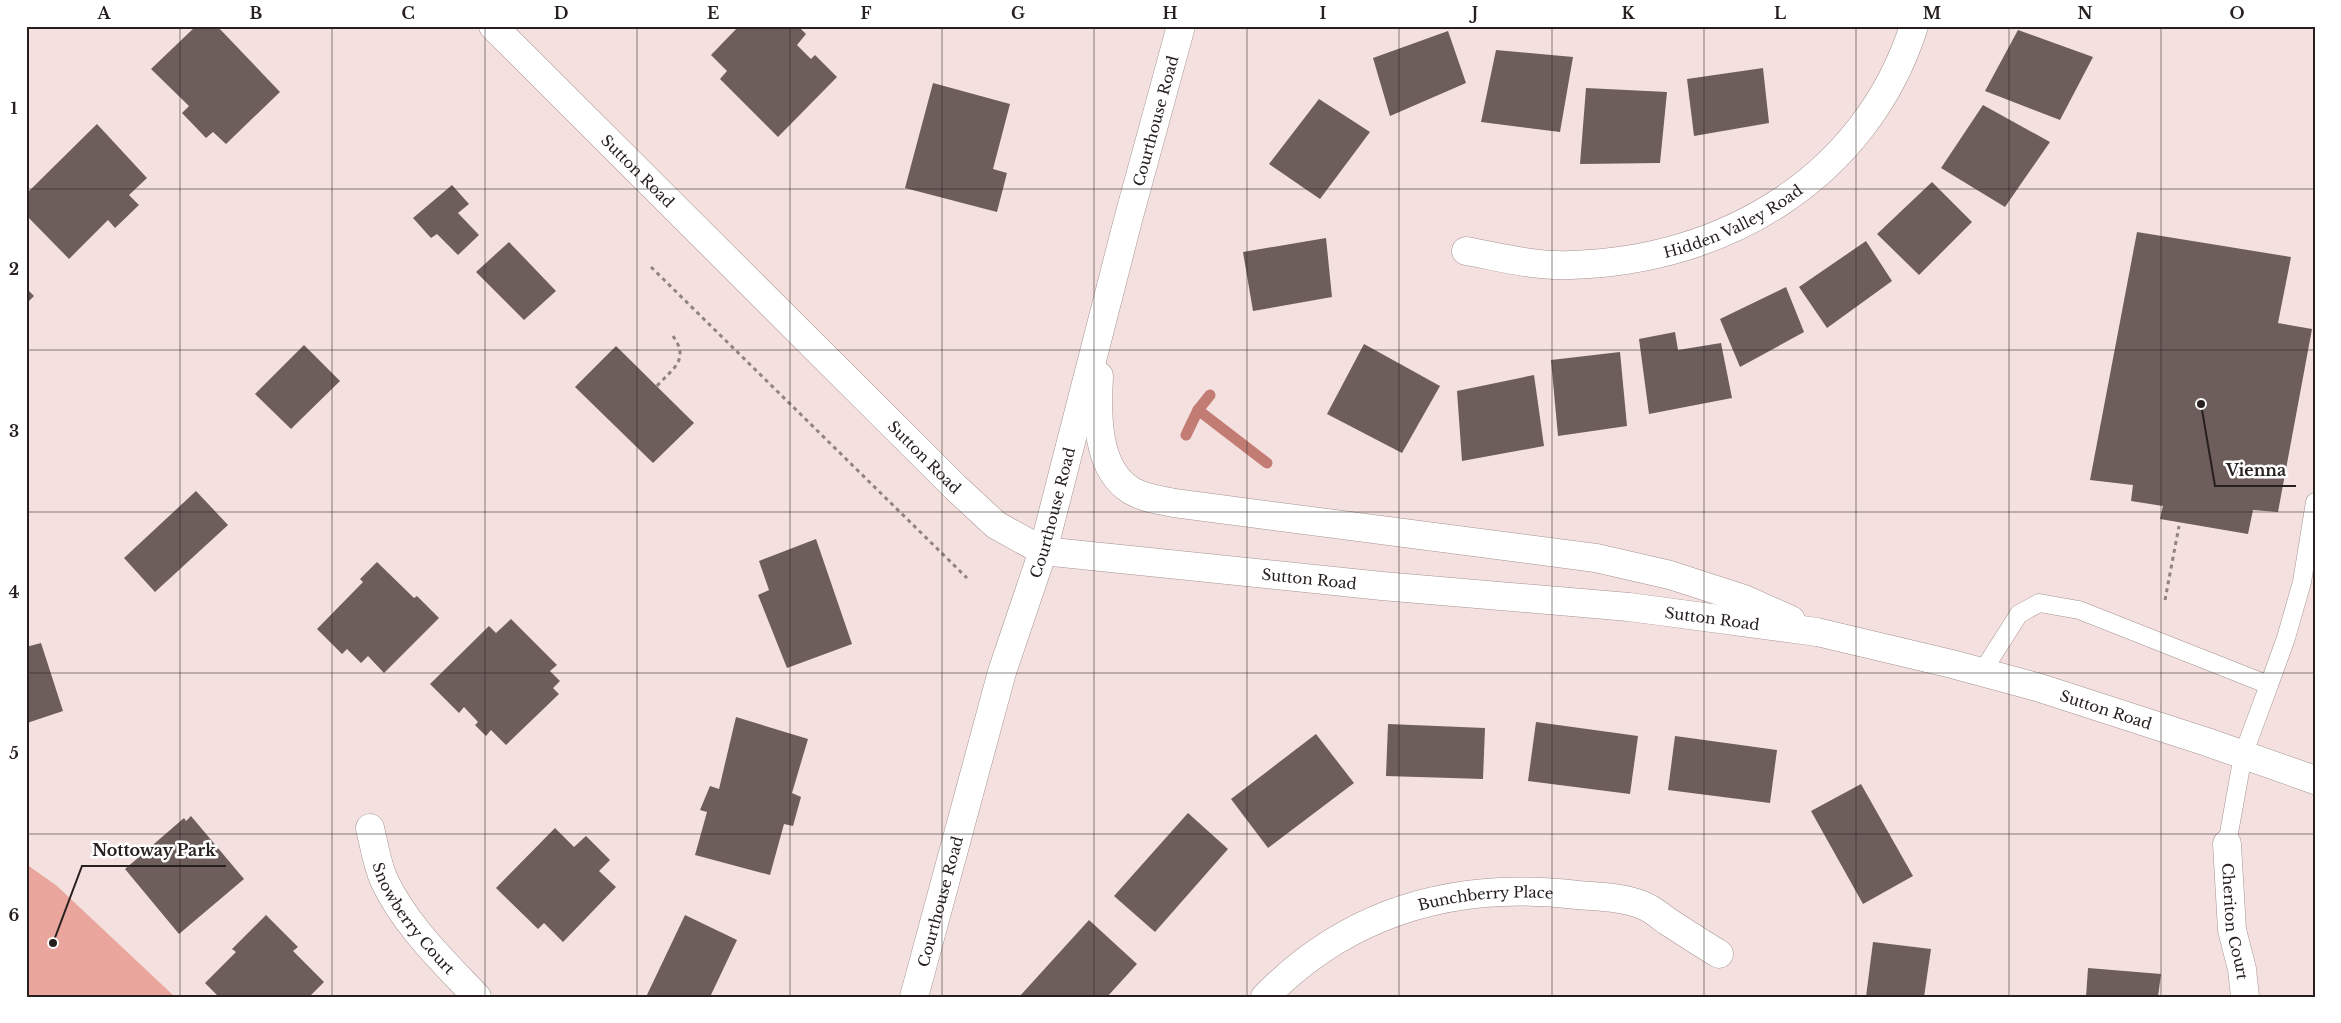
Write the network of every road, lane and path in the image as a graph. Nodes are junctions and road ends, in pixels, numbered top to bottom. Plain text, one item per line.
1 (493, 26) edge
2 (1181, 26) edge
3 (1914, 26) edge
4 (1466, 251) dead end
5 (651, 267) dead end
6 (1100, 327) junction
7 (673, 336) dead end
8 (657, 386) dead end
9 (2315, 502) edge
10 (2179, 526) dead end
11 (1043, 551) junction
12 (967, 578) dead end
13 (2165, 600) dead end
14 (1817, 632) junction
15 (1982, 672) junction
16 (2269, 685) junction
17 (2243, 755) junction
18 (2315, 780) edge
19 (370, 828) dead end
20 (2227, 844) joint
21 (1718, 954) dead end
22 (477, 997) edge
23 (914, 997) edge
24 (1265, 997) edge
25 (2245, 997) edge

1 - 11 street, Sutton Road
2 - 6 street, Courthouse Road
3 - 4 street, Hidden Valley Road
5 - 12 path
6 - 11 street, Courthouse Road
6 - 14 street
7 - 8 path
9 - 16 lane
10 - 13 path
11 - 14 street, Sutton Road
11 - 23 street, Courthouse Road
14 - 15 street, Sutton Road
15 - 16 lane
15 - 17 street, Sutton Road
16 - 17 lane
17 - 18 street, Sutton Road
17 - 20 lane
19 - 22 street, Snowberry Court
20 - 25 street, Cheriton Court
21 - 24 street, Bunchberry Place

